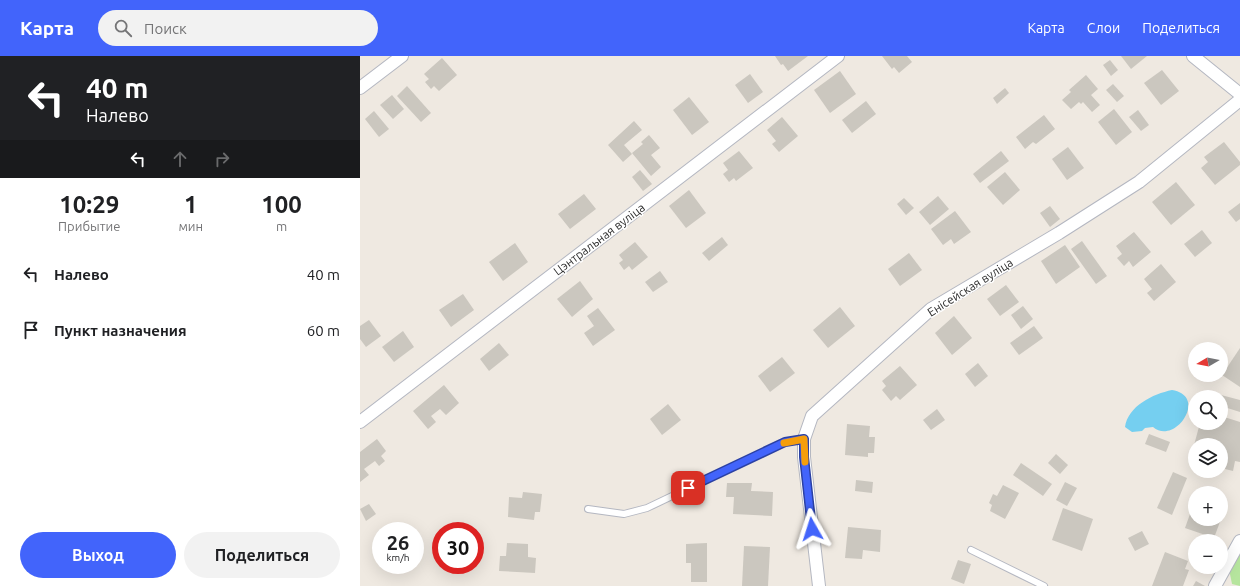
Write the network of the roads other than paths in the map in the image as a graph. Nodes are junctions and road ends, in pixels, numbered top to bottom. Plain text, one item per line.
1 (402, 56) edge
2 (838, 56) edge
3 (1193, 56) edge
4 (360, 88) edge
5 (1240, 94) edge
6 (1240, 100) edge
7 (360, 422) edge
8 (804, 439) junction
9 (588, 509) dead end
10 (1240, 541) edge
11 (971, 550) dead end
12 (1218, 585) edge
13 (819, 586) edge
14 (1044, 586) edge

1 - 4 street
2 - 7 street, Цэнтральная вуліца
3 - 5 street
6 - 8 street, Енісейская вуліца
8 - 9 lane
8 - 13 street, Енісейская вуліца
10 - 12 street
11 - 14 lane

